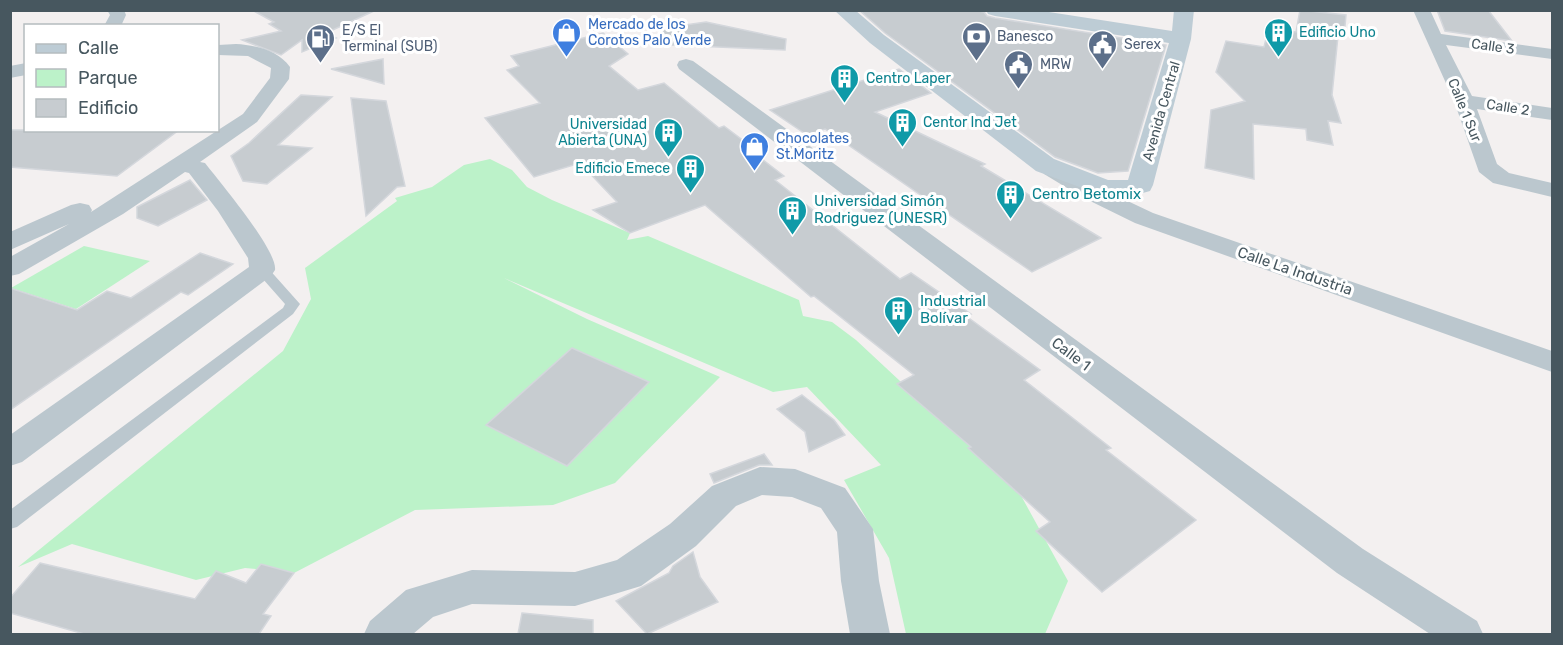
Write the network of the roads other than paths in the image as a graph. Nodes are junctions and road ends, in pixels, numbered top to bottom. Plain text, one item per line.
1 (115, 10) edge
2 (843, 10) edge
3 (995, 10) edge
4 (1182, 10) edge
5 (1421, 10) edge
6 (113, 24) edge
7 (1118, 28) junction
8 (1434, 38) junction
9 (1181, 39) junction
10 (219, 50) edge
11 (1552, 54) edge
12 (686, 65) dead end
13 (1464, 100) junction
14 (1552, 114) edge
15 (183, 164) junction
16 (1045, 165) junction
17 (1140, 185) junction
18 (141, 188) junction
19 (1542, 188) edge
20 (1144, 218) junction
21 (10, 242) edge
22 (10, 268) edge
23 (262, 270) junction
24 (1552, 362) edge
25 (10, 453) edge
26 (10, 521) edge
27 (384, 634) edge
28 (870, 634) edge
29 (1463, 634) edge

1 - 6 street
2 - 16 street, Calle La Industria
3 - 7 street
4 - 7 street
4 - 9 street, Avenida Central
5 - 8 street, Calle 1 Sur
7 - 9 street
8 - 11 street, Calle 3
8 - 13 street, Calle 1 Sur
9 - 17 street, Avenida Central
10 - 15 street
12 - 29 street, Calle 1
13 - 14 street, Calle 2
13 - 19 street, Calle 1 Sur
15 - 18 street
15 - 23 street
16 - 17 street, Calle La Industria
16 - 20 street, Calle La Industria
17 - 20 street, Avenida Central
18 - 21 street
18 - 22 street
20 - 24 street, Calle La Industria
23 - 25 street
23 - 26 lane
27 - 28 street

